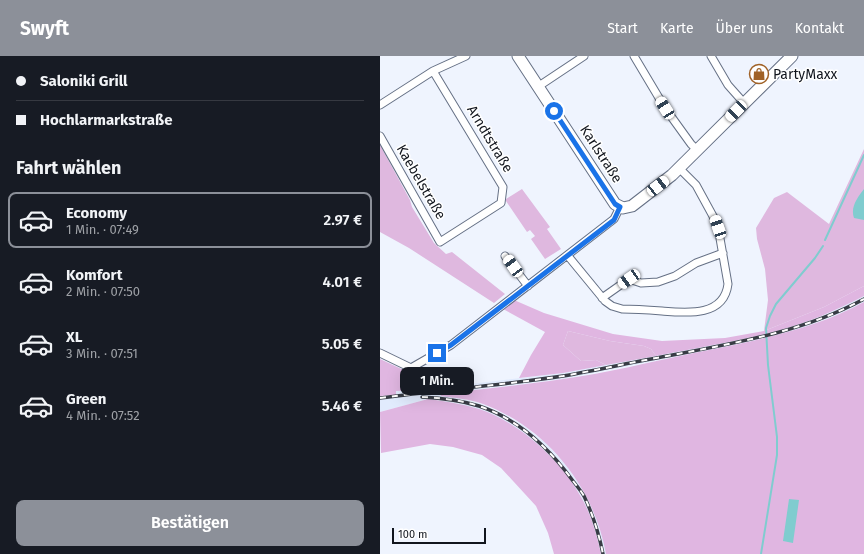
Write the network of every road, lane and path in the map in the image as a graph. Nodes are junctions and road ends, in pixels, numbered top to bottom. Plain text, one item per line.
1 (466, 56) edge
2 (518, 56) edge
3 (584, 56) edge
4 (634, 56) edge
5 (711, 56) edge
6 (792, 56) edge
7 (432, 71) junction
8 (539, 86) junction
9 (744, 103) junction
10 (380, 105) edge
11 (380, 136) edge
12 (697, 150) junction
13 (679, 168) junction
14 (620, 207) junction
15 (440, 242) joint
16 (723, 253) junction
17 (505, 256) dead end
18 (568, 256) junction
19 (528, 286) junction
20 (602, 298) junction
21 (380, 352) edge

1 - 7 street
2 - 8 street, Karlstraße
3 - 8 street
4 - 12 street
5 - 9 street
6 - 9 street
7 - 10 street
7 - 15 street, Arndtstraße
8 - 14 street, Karlstraße
9 - 12 street
11 - 15 street, Kaebelstraße
12 - 13 street
13 - 14 street
13 - 16 street
14 - 18 street
16 - 20 street
16 - 20 street
17 - 19 street
18 - 19 street
18 - 20 street
19 - 21 street

